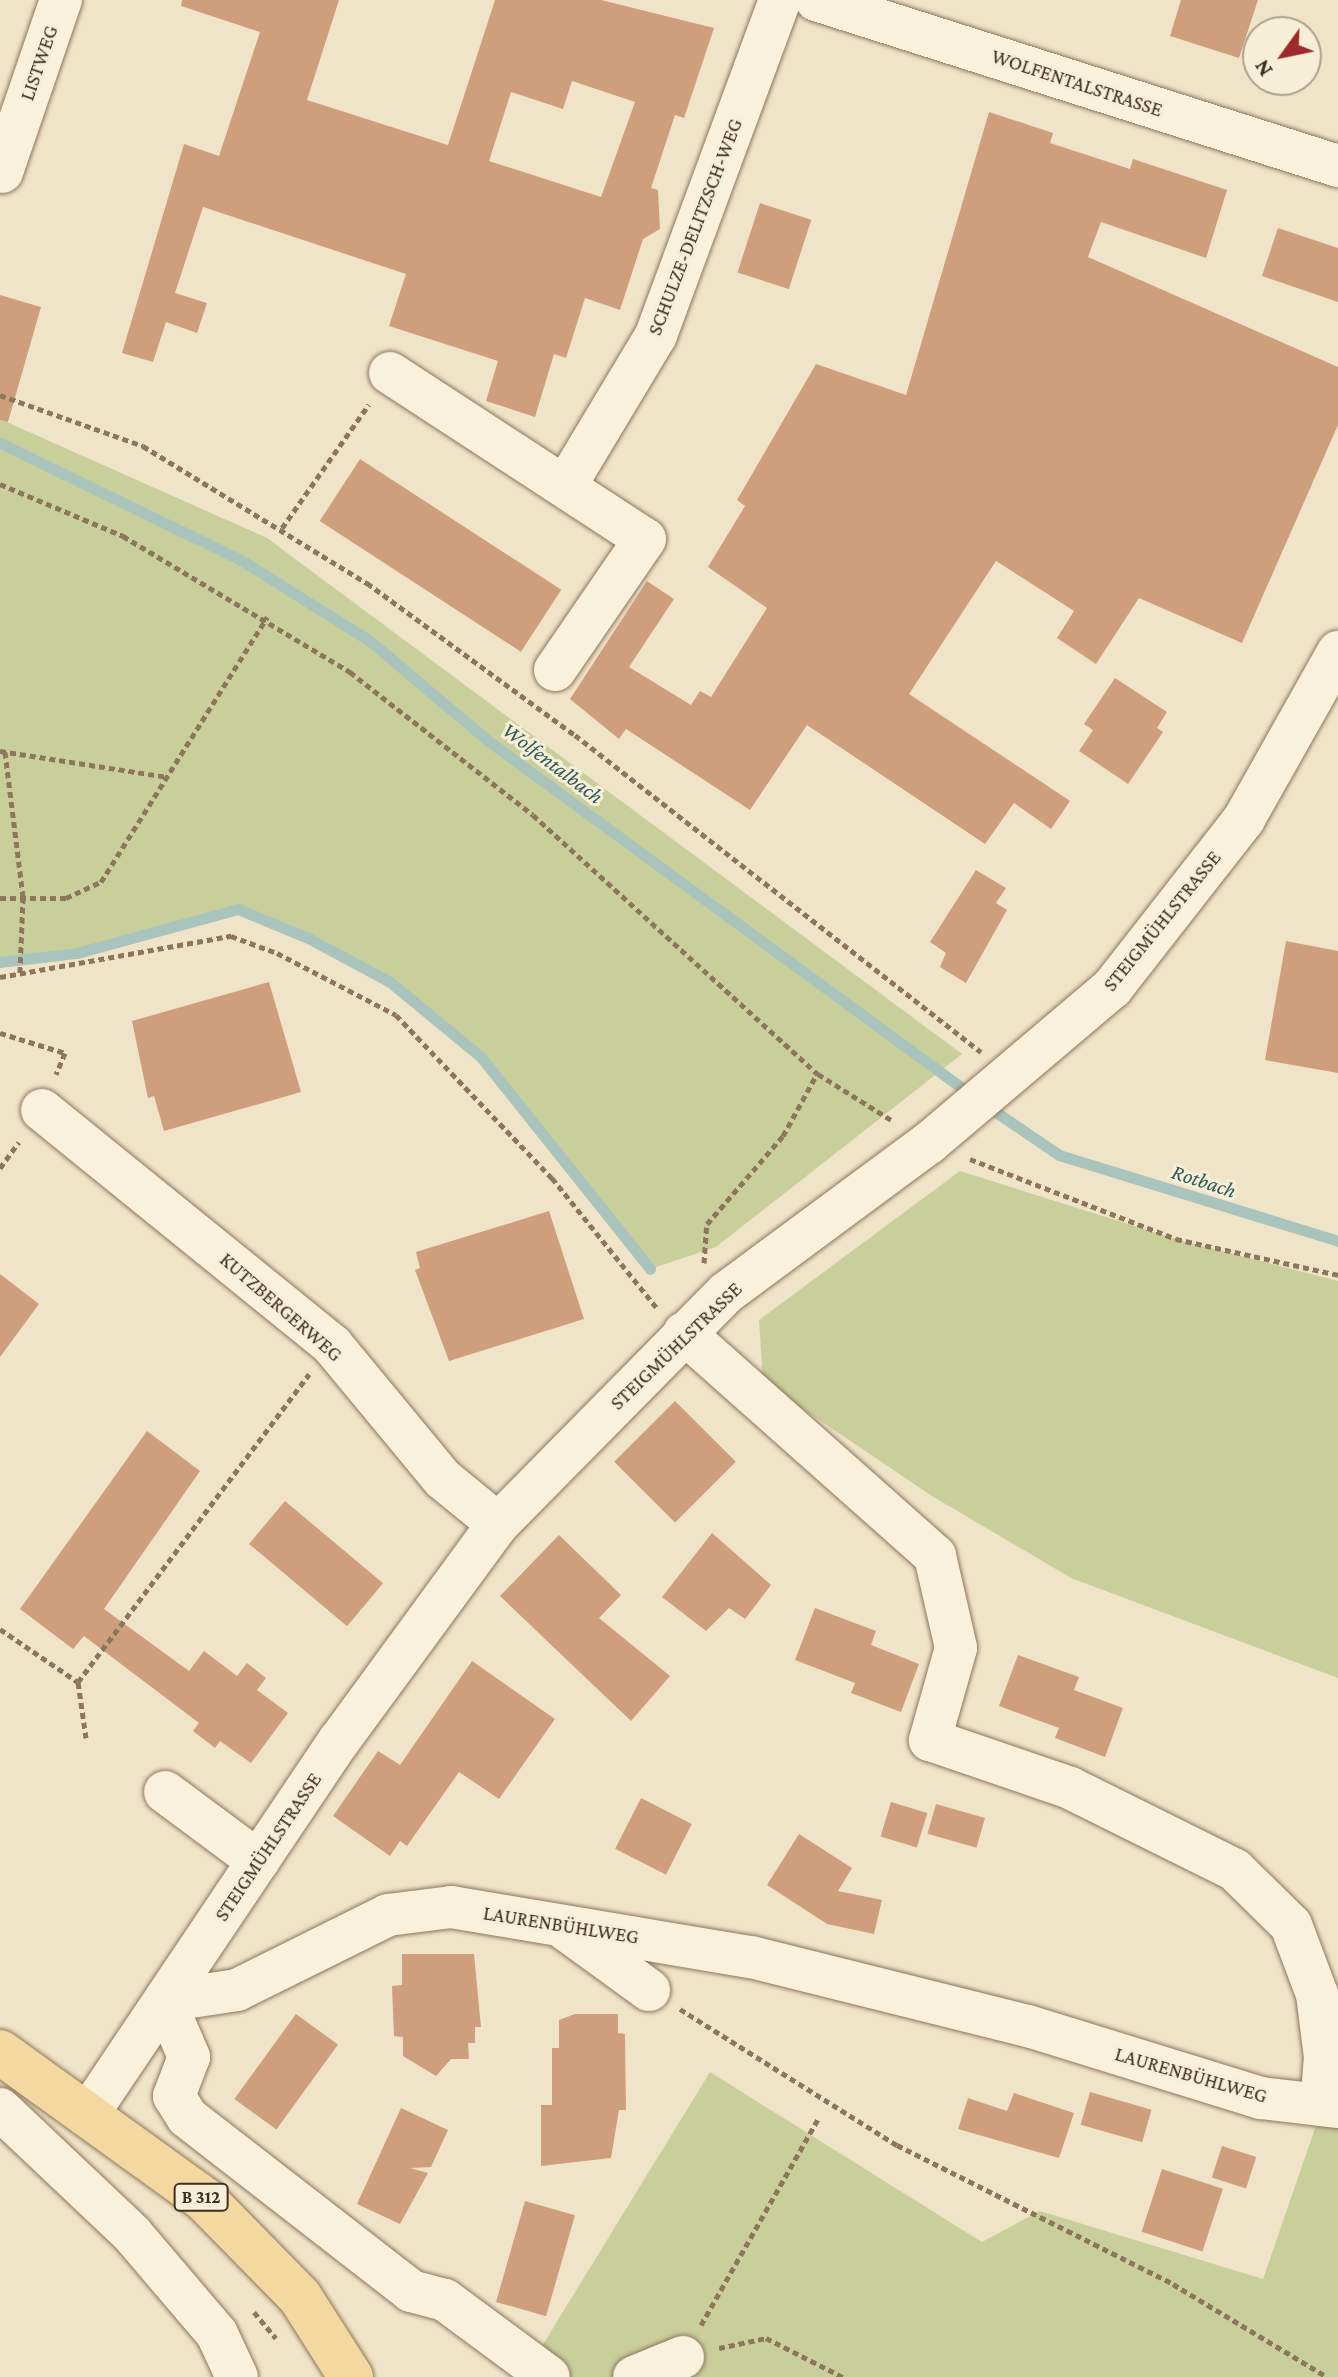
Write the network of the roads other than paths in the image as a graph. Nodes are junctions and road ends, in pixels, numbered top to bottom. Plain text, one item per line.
1 (61, 0) edge
2 (780, 0) edge
3 (816, 0) edge
4 (1338, 166) edge
5 (2, 172) edge
6 (390, 373) road end
7 (566, 485) junction
8 (1338, 652) edge
9 (555, 670) dead end
10 (42, 1110) road end
11 (684, 1333) junction
12 (498, 1524) junction
13 (165, 1792) dead end
14 (258, 1861) junction
15 (557, 1923) junction
16 (649, 1990) road end
17 (165, 2001) junction
18 (0, 2052) edge
19 (1330, 2106) edge
20 (0, 2109) edge
21 (88, 2114) junction
22 (683, 2357) road end
23 (237, 2377) edge
24 (351, 2377) edge
25 (549, 2377) edge
26 (634, 2377) edge

1 - 5 street, LISTWEG
2 - 7 street, SCHULZE-DELITZSCH-WEG
3 - 4 street, WOLFENTALSTRASSE
6 - 7 street
7 - 9 street
8 - 11 street, STEIGMÜHLSTRASSE
10 - 12 street, KUTZBERGERWEG
11 - 12 street, STEIGMÜHLSTRASSE
11 - 19 street, LAURENBÜHLWEG
12 - 14 street, STEIGMÜHLSTRASSE
13 - 14 street
14 - 17 street, STEIGMÜHLSTRASSE
15 - 16 street
15 - 17 street, LAURENBÜHLWEG
15 - 19 street, LAURENBÜHLWEG
17 - 21 street, STEIGMÜHLSTRASSE
17 - 25 street
18 - 21 main road, B 312
20 - 23 street
21 - 24 main road, B 312
22 - 26 street

